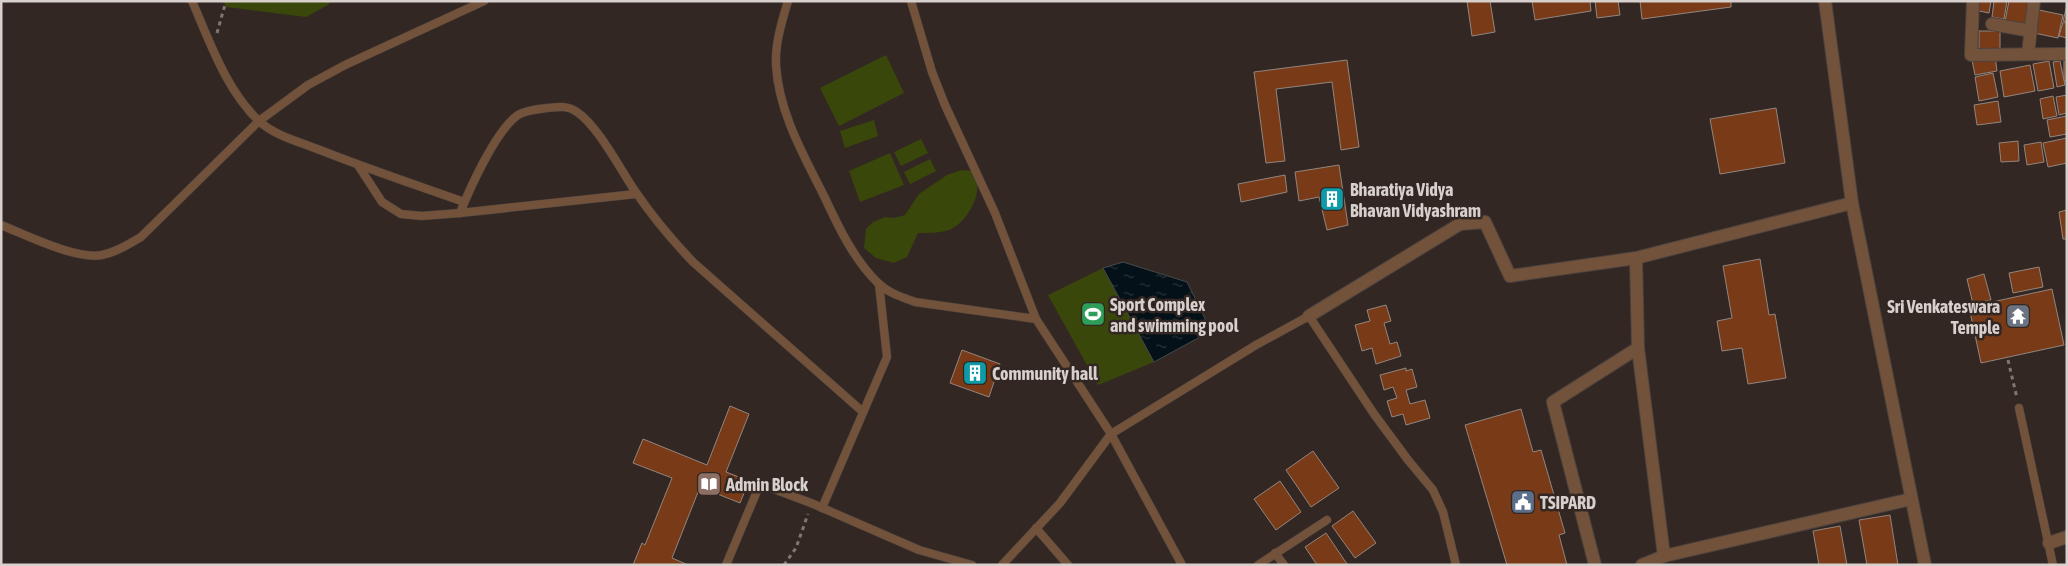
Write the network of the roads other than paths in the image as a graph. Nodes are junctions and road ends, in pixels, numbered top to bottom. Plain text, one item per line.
1 (192, 1) edge
2 (484, 1) edge
3 (788, 1) edge
4 (911, 1) edge
5 (1825, 1) edge
6 (1973, 1) edge
7 (2034, 1) edge
8 (1992, 24) dead end
9 (2030, 31) junction
10 (2028, 54) junction
11 (2067, 54) edge
12 (259, 121) junction
13 (358, 164) junction
14 (636, 194) junction
15 (464, 202) junction
16 (1852, 203) junction
17 (460, 213) junction
18 (1, 225) edge
19 (1636, 258) junction
20 (878, 284) junction
21 (1309, 316) junction
22 (1036, 318) junction
23 (1638, 348) junction
24 (2019, 408) road end
25 (864, 412) junction
26 (1111, 434) junction
27 (1911, 499) junction
28 (822, 508) junction
29 (1327, 520) dead end
30 (1036, 528) junction
31 (2067, 538) edge
32 (2049, 544) junction
33 (1275, 553) junction
34 (1664, 560) edge
35 (726, 565) edge
36 (972, 565) edge
37 (1002, 565) edge
38 (1068, 565) edge
39 (1182, 565) edge
40 (1258, 565) edge
41 (1284, 565) edge
42 (1456, 565) edge
43 (1595, 565) edge
44 (1642, 565) edge
45 (1925, 565) edge
46 (2053, 565) edge

1 - 12 lane
2 - 12 lane
3 - 20 lane
4 - 22 lane
5 - 16 street
6 - 10 street
7 - 9 street
8 - 9 street
9 - 10 street
10 - 11 street
12 - 13 lane
12 - 18 lane
13 - 15 lane
13 - 17 lane
14 - 15 lane
14 - 17 lane
14 - 25 lane
15 - 17 lane
16 - 19 street
16 - 27 street
19 - 21 street
19 - 23 street
20 - 22 lane
20 - 25 lane
21 - 26 lane
21 - 42 lane
22 - 26 lane
23 - 34 street
23 - 43 street
24 - 32 lane
25 - 28 lane
26 - 30 lane
26 - 39 lane
27 - 34 street
27 - 45 street
28 - 35 lane
28 - 36 lane
29 - 33 lane
30 - 37 lane
30 - 38 lane
31 - 32 street
32 - 46 lane
33 - 40 lane
33 - 41 lane
34 - 44 street

